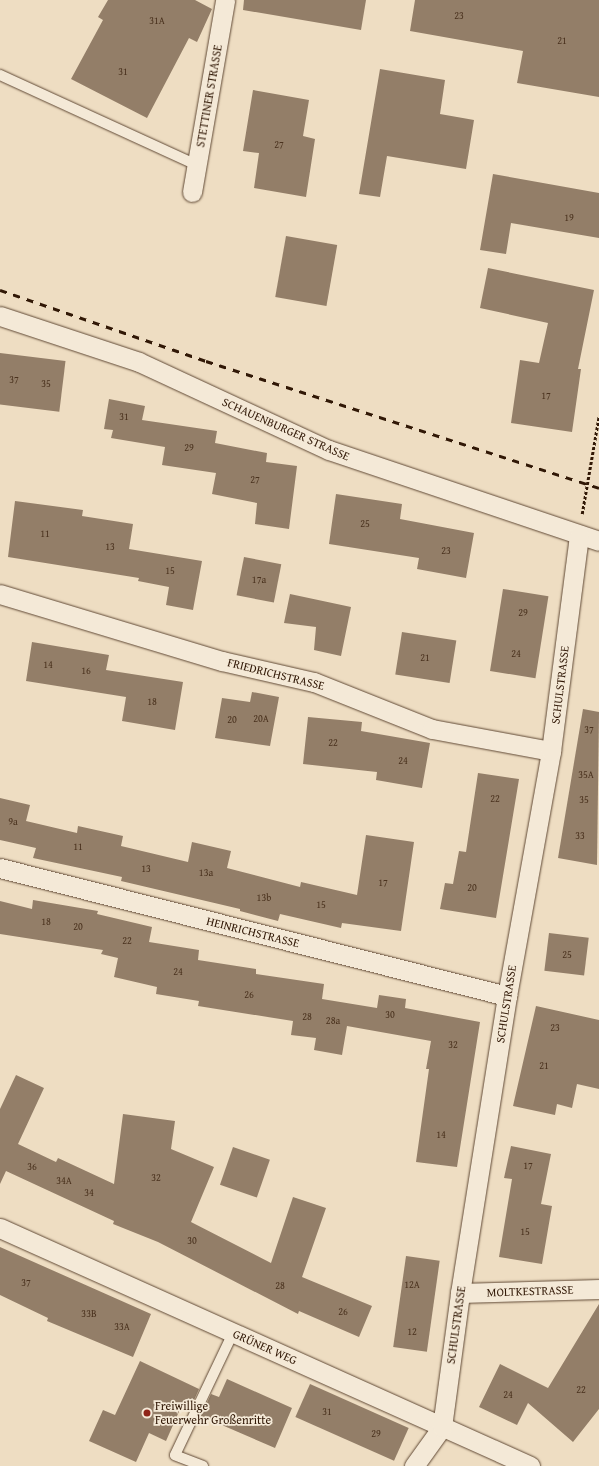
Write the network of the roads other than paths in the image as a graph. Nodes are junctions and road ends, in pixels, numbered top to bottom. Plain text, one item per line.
1 (225, 0) edge
2 (0, 75) edge
3 (197, 166) junction
4 (192, 192) dead end
5 (0, 316) edge
6 (579, 535) junction
7 (599, 541) edge
8 (0, 594) edge
9 (551, 751) junction
10 (0, 868) edge
11 (507, 996) junction
12 (0, 1228) edge
13 (599, 1289) edge
14 (460, 1293) junction
15 (233, 1333) junction
16 (442, 1427) junction
17 (203, 1466) edge
18 (414, 1466) edge
19 (530, 1466) edge

1 - 3 street, STETTINER STRASSE
2 - 3 lane
3 - 4 street, STETTINER STRASSE
5 - 6 street, SCHAUENBURGER STRASSE
6 - 7 street, SCHAUENBURGER STRASSE
6 - 9 street, SCHULSTRASSE
8 - 9 street, FRIEDRICHSTRASSE
9 - 11 street, SCHULSTRASSE
10 - 11 street, HEINRICHSTRASSE
11 - 14 street, SCHULSTRASSE
12 - 15 street, GRÜNER WEG
13 - 14 street, MOLTKESTRASSE
14 - 16 street, SCHULSTRASSE
15 - 16 street, GRÜNER WEG
15 - 17 lane
16 - 18 street, SCHULSTRASSE
16 - 19 street, GRÜNER WEG

